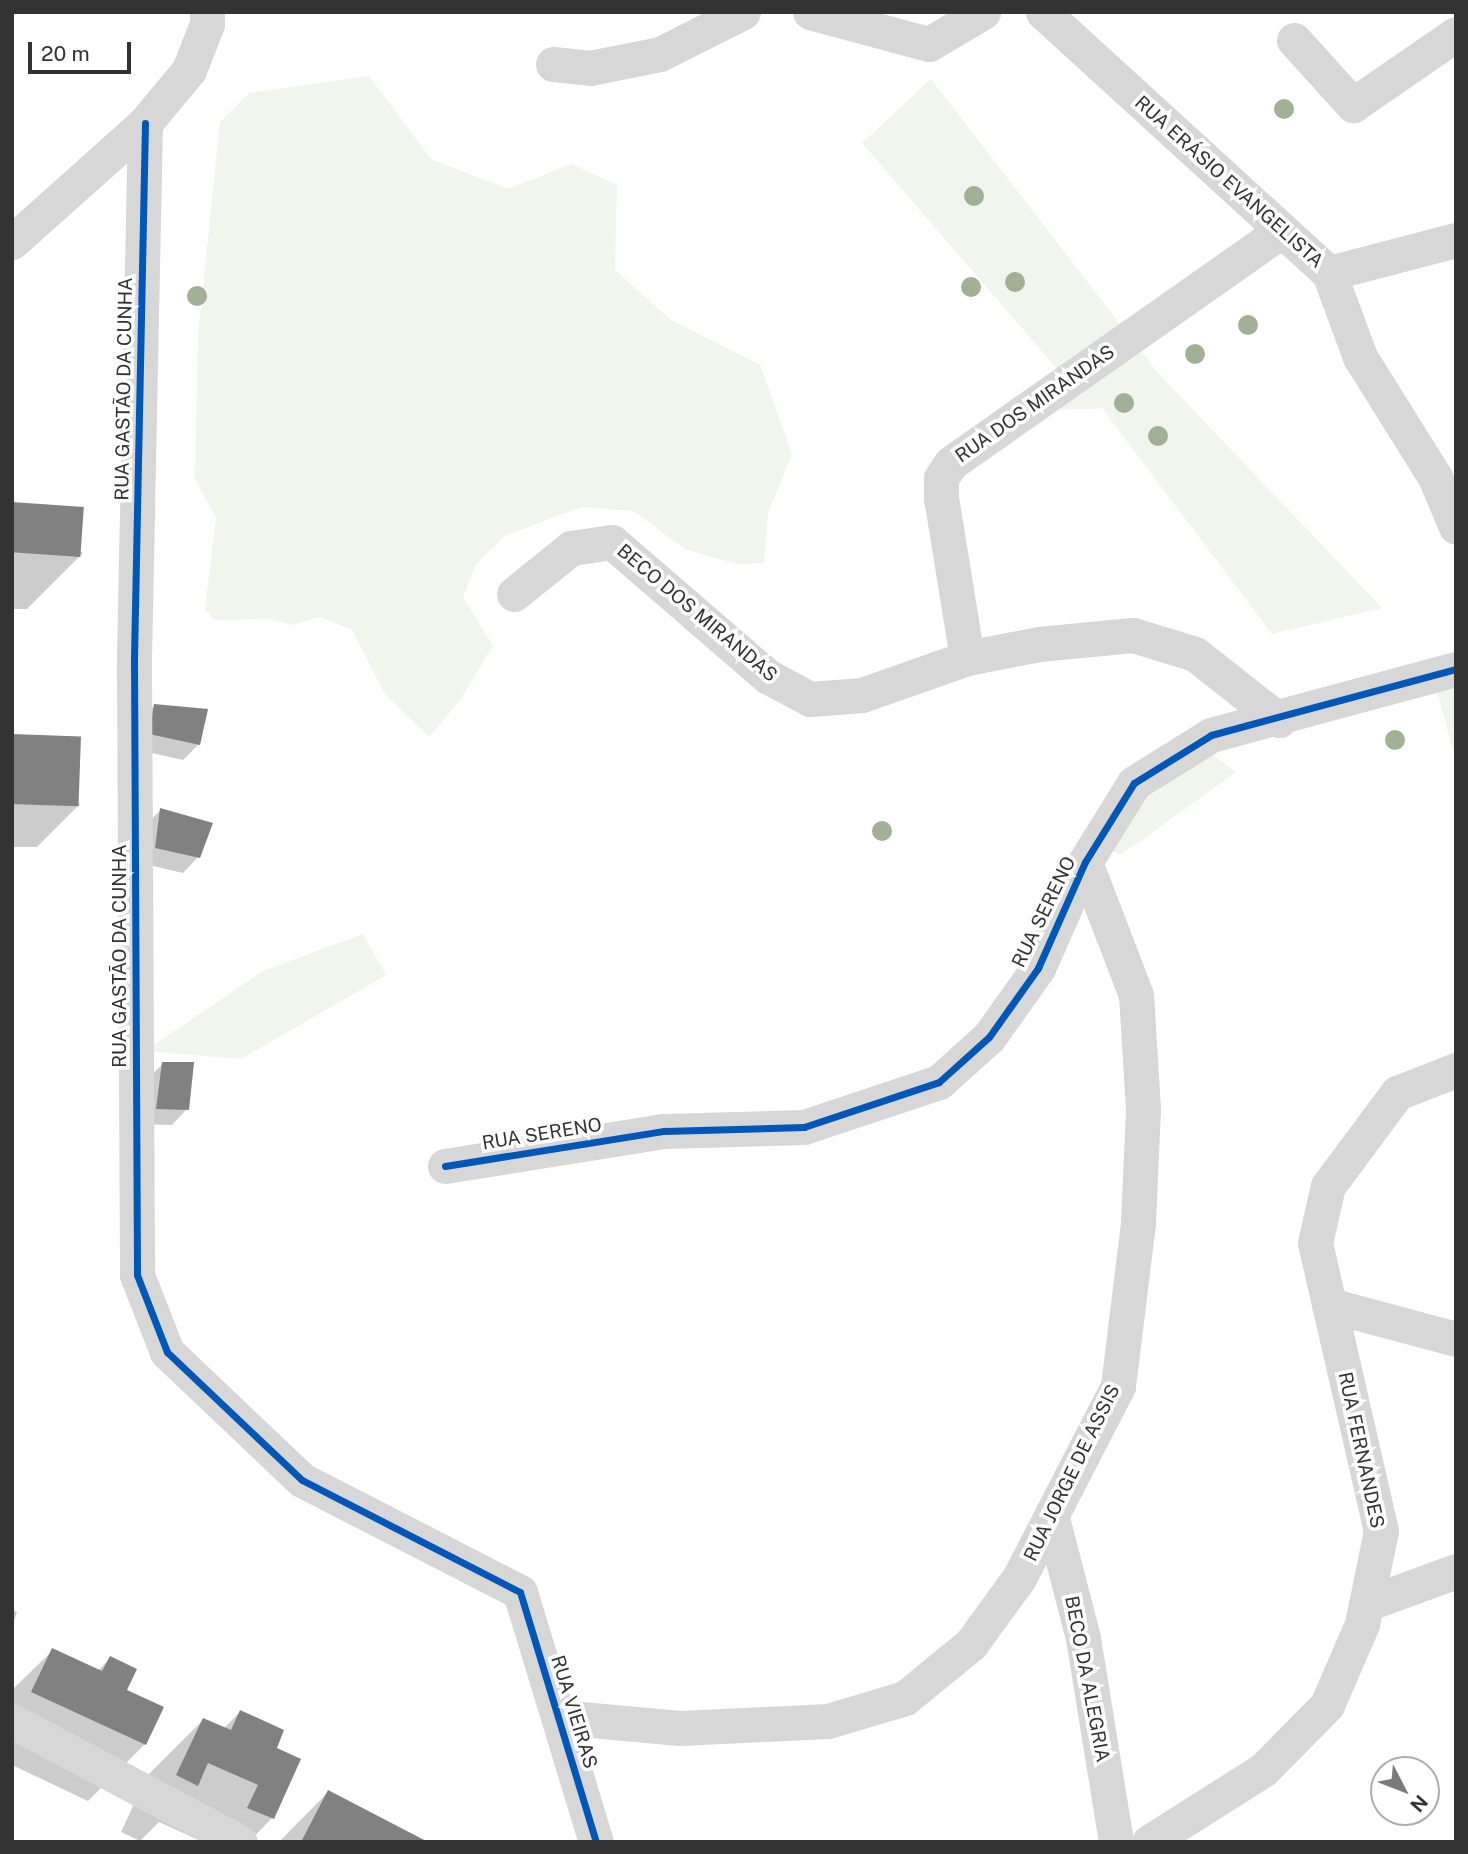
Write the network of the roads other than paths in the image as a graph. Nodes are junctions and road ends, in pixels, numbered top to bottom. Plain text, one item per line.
1 (743, 12) edge
2 (810, 12) edge
3 (983, 12) edge
4 (1043, 12) edge
5 (207, 18) edge
6 (1456, 34) edge
7 (1294, 40) dead end
8 (553, 64) dead end
9 (145, 123) junction
10 (1282, 230) junction
11 (1456, 240) edge
12 (12, 242) edge
13 (1329, 273) junction
14 (1456, 527) edge
15 (514, 594) dead end
16 (967, 659) junction
17 (1456, 668) edge
18 (1279, 720) junction
19 (1085, 862) junction
20 (1456, 1070) edge
21 (445, 1166) dead end
22 (1329, 1305) junction
23 (1456, 1339) edge
24 (1052, 1518) junction
25 (1456, 1571) edge
26 (520, 1592) joint
27 (1366, 1604) junction
28 (559, 1717) junction
29 (12, 1721) edge
30 (240, 1842) edge
31 (596, 1842) edge
32 (1116, 1842) edge
33 (1149, 1842) edge

1 - 8 street
2 - 3 street
4 - 10 street, RUA ERÁSIO EVANGELISTA
5 - 9 street
6 - 7 street
9 - 12 street
9 - 26 street, RUA GASTÃO DA CUNHA
10 - 13 street, RUA ERÁSIO EVANGELISTA
10 - 16 street, RUA DOS MIRANDAS
11 - 13 street
13 - 14 street, RUA ERÁSIO EVANGELISTA
15 - 16 street, BECO DOS MIRANDAS
16 - 18 street, BECO DOS MIRANDAS
17 - 18 street, RUA SERENO
18 - 19 street, RUA SERENO
19 - 21 street, RUA SERENO
19 - 24 street, RUA JORGE DE ASSIS
20 - 22 street, RUA FERNANDES
22 - 23 street
22 - 27 street, RUA FERNANDES
24 - 28 street, RUA JORGE DE ASSIS
24 - 32 street, BECO DA ALEGRIA
25 - 27 street
26 - 28 street, RUA VIEIRAS
27 - 33 street, RUA FERNANDES
28 - 31 street, RUA VIEIRAS
29 - 30 street

